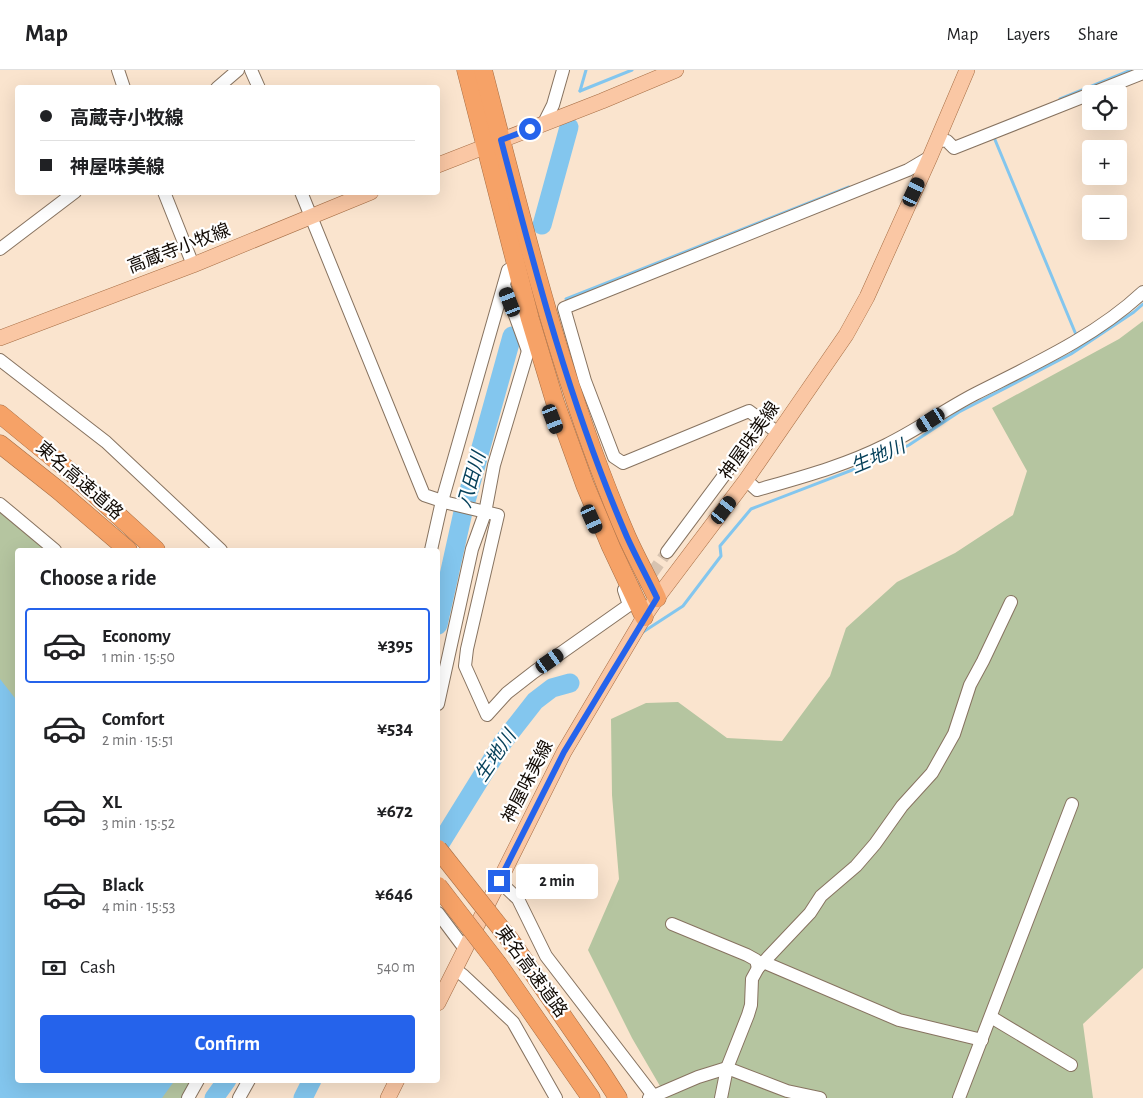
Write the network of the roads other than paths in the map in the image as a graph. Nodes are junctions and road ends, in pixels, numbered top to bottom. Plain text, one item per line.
1 (118, 70) edge
2 (238, 70) edge
3 (252, 70) edge
4 (466, 70) edge
5 (483, 70) edge
6 (563, 70) edge
7 (676, 70) edge
8 (967, 70) edge
9 (1143, 73) edge
10 (123, 85) edge
11 (220, 85) edge
12 (257, 85) edge
13 (544, 123) junction
14 (937, 140) junction
15 (493, 143) junction
16 (930, 157) junction
17 (440, 164) edge
18 (71, 195) edge
19 (165, 195) edge
20 (302, 195) edge
21 (364, 195) edge
22 (311, 217) junction
23 (0, 249) edge
24 (193, 265) junction
25 (517, 265) junction
26 (504, 285) junction
27 (1143, 292) edge
28 (0, 338) edge
29 (532, 344) junction
30 (0, 360) edge
31 (0, 414) edge
32 (763, 423) junction
33 (778, 433) junction
34 (0, 444) edge
35 (0, 457) edge
36 (746, 480) junction
37 (445, 502) junction
38 (0, 504) edge
39 (483, 512) junction
40 (52, 548) edge
41 (114, 548) edge
42 (126, 548) edge
43 (154, 548) edge
44 (219, 548) edge
45 (432, 548) edge
46 (667, 552) tunnel mouth
47 (657, 598) junction
48 (1011, 602) dead end
49 (644, 617) junction
50 (440, 695) edge
51 (1072, 804) dead end
52 (440, 852) edge
53 (499, 881) junction
54 (440, 889) edge
55 (440, 915) edge
56 (672, 924) dead end
57 (465, 949) junction
58 (760, 965) junction
59 (455, 969) junction
60 (440, 999) edge
61 (992, 1017) junction
62 (982, 1040) junction
63 (1071, 1065) dead end
64 (727, 1068) junction
65 (196, 1083) edge
66 (247, 1083) edge
67 (396, 1083) edge
68 (652, 1097) edge
69 (188, 1098) edge
70 (239, 1098) edge
71 (388, 1098) edge
72 (556, 1098) edge
73 (592, 1098) edge
74 (618, 1098) edge
75 (721, 1098) edge
76 (820, 1098) edge
77 (959, 1098) edge

1 - 10 street
2 - 11 street
3 - 12 street
4 - 15 highway
5 - 15 highway
6 - 13 street
7 - 13 main road
8 - 14 main road, 神屋味美線
9 - 14 street
13 - 15 main road
14 - 16 main road, 神屋味美線
15 - 17 main road
15 - 25 highway
15 - 47 highway
16 - 32 street
16 - 33 main road, 神屋味美線
18 - 23 street
19 - 24 street
20 - 22 street
21 - 22 main road, 高蔵寺小牧線
22 - 24 main road, 高蔵寺小牧線
22 - 37 street
24 - 28 main road, 高蔵寺小牧線
25 - 26 street
25 - 29 highway
26 - 29 street
26 - 37 street
27 - 36 street
29 - 39 street
29 - 39 street
29 - 49 highway
30 - 44 street
31 - 43 highway, 東名高速道路
32 - 33 street
32 - 46 street
33 - 36 main road, 神屋味美線
34 - 42 highway, 東名高速道路
35 - 41 highway
36 - 47 main road, 神屋味美線
37 - 39 street
37 - 45 street
38 - 40 street
39 - 50 street
47 - 49 main road, 神屋味美線
48 - 58 street
49 - 53 main road, 神屋味美線
51 - 61 street
52 - 74 highway, 東名高速道路, bridge
53 - 57 main road, 神屋味美線
53 - 68 street
54 - 73 highway, 東名高速道路, bridge
55 - 57 street
56 - 58 street
57 - 59 main road, 神屋味美線
58 - 62 street
58 - 64 street
59 - 60 main road, 神屋味美線
59 - 72 street
61 - 62 street
61 - 63 street
62 - 77 street
64 - 68 street
64 - 75 street
64 - 76 street
65 - 69 street
66 - 70 street
67 - 71 main road

